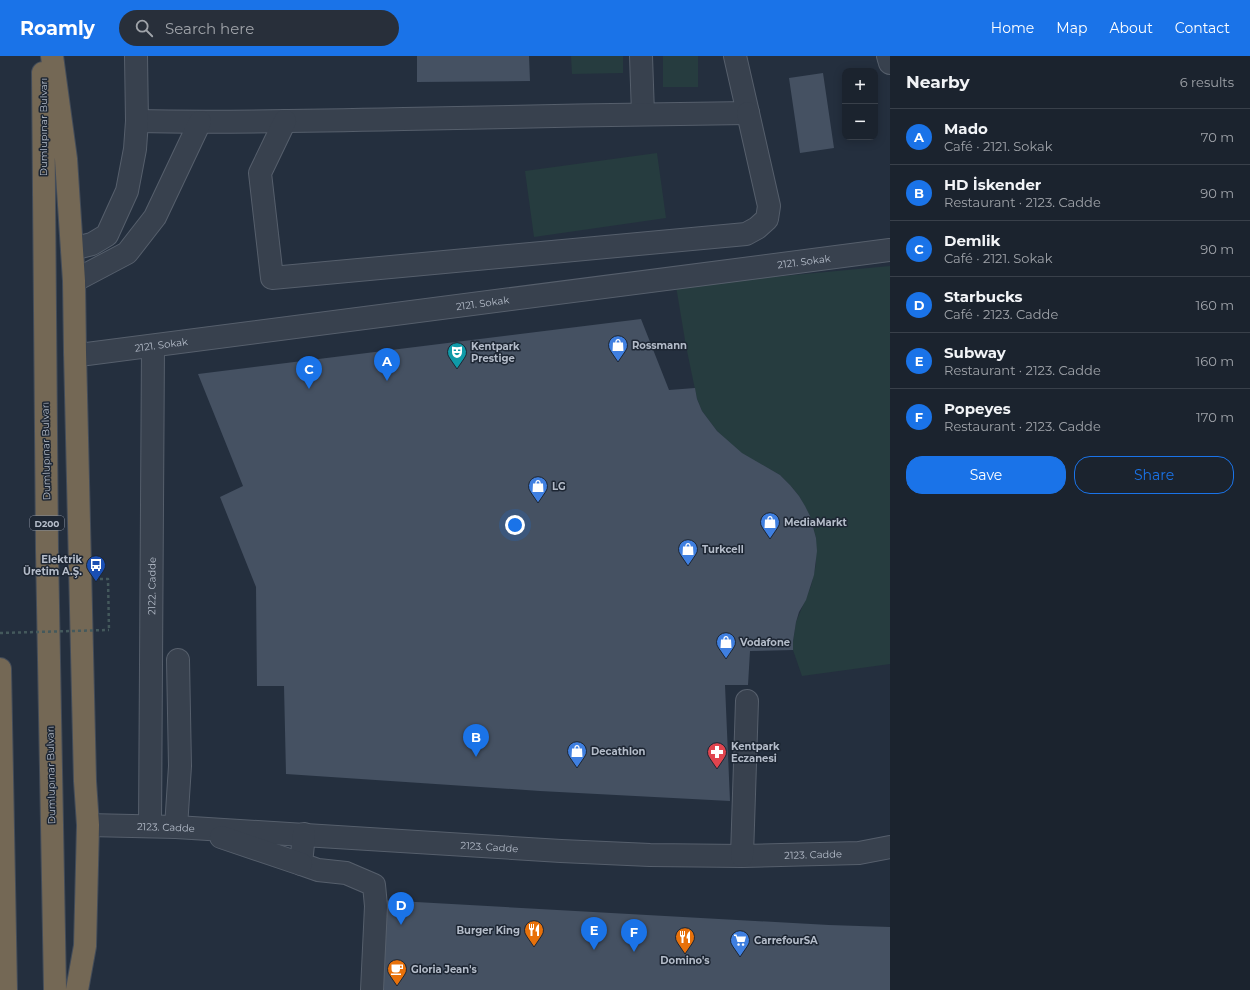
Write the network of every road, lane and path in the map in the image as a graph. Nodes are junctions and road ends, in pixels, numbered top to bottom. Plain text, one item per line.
1 (42, 56) edge
2 (52, 56) edge
3 (136, 56) edge
4 (641, 56) edge
5 (735, 56) edge
6 (888, 56) edge
7 (890, 63) edge
8 (748, 113) junction
9 (643, 114) junction
10 (137, 121) junction
11 (285, 121) junction
12 (200, 122) junction
13 (72, 249) junction
14 (890, 250) edge
15 (74, 281) junction
16 (153, 346) junction
17 (75, 352) junction
18 (98, 579) dead end
19 (0, 633) edge
20 (178, 660) dead end
21 (0, 669) edge
22 (747, 701) dead end
23 (88, 824) junction
24 (150, 826) junction
25 (186, 827) junction
26 (304, 834) junction
27 (890, 847) edge
28 (742, 856) junction
29 (301, 864) junction
30 (6, 990) edge
31 (56, 990) edge
32 (77, 990) edge
33 (372, 990) edge

1 - 31 highway, Dumlupınar Bulvarı / D200
2 - 13 highway
3 - 10 street
4 - 9 street
5 - 8 street
6 - 7 street
8 - 9 street
8 - 11 street
9 - 11 street
10 - 12 street
10 - 13 street
11 - 12 street
12 - 15 street
13 - 15 highway
14 - 16 street, 2121. Sokak
15 - 17 highway
16 - 17 street, 2121. Sokak
16 - 24 street, 2122. Cadde
17 - 23 highway
18 - 19 path, bridge
20 - 25 street
21 - 30 highway
22 - 28 street
23 - 24 street, 2123. Cadde
23 - 32 highway
24 - 25 street, 2123. Cadde
25 - 26 street, 2123. Cadde
25 - 29 street
26 - 28 street, 2123. Cadde
26 - 29 street
27 - 28 street, 2123. Cadde
29 - 33 street

